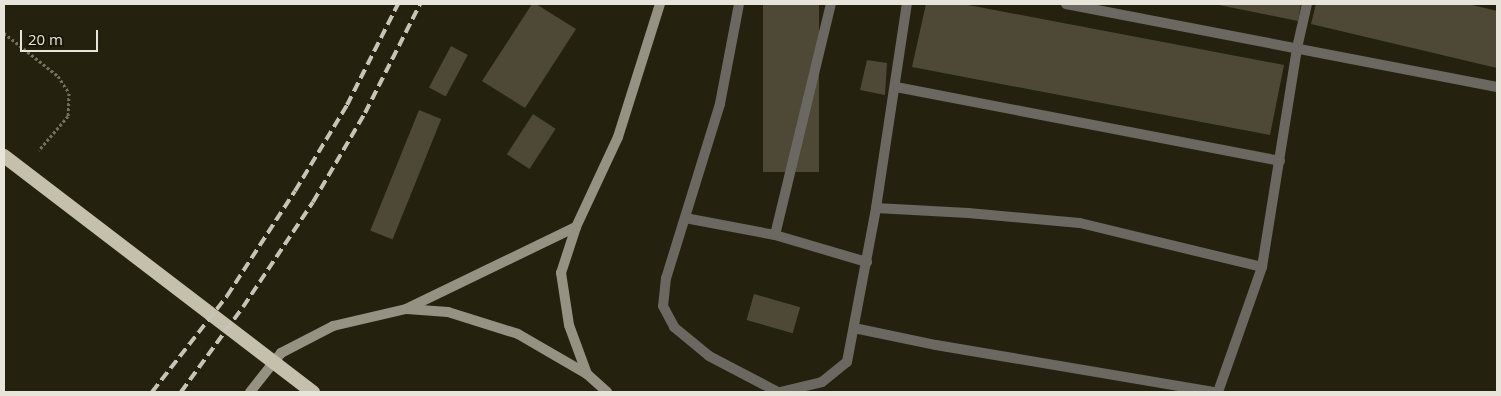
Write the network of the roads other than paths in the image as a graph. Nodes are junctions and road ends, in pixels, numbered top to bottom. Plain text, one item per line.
1 (660, 4) edge
2 (739, 4) edge
3 (831, 4) edge
4 (907, 4) edge
5 (1066, 4) edge
6 (1307, 4) edge
7 (1298, 48) junction
8 (896, 87) junction
9 (1497, 87) edge
10 (4, 156) edge
11 (1280, 161) junction
12 (876, 208) junction
13 (685, 218) junction
14 (576, 227) junction
15 (775, 234) junction
16 (867, 262) junction
17 (1262, 268) junction
18 (406, 309) junction
19 (854, 328) junction
20 (587, 374) junction
21 (250, 392) edge
22 (313, 392) edge
23 (607, 392) edge
24 (779, 392) edge
25 (1216, 392) edge

1 - 14 main road
2 - 13 lane
3 - 15 lane
4 - 8 lane
5 - 7 lane
6 - 7 lane
7 - 9 lane
7 - 11 lane
8 - 11 lane
8 - 12 lane
10 - 22 highway
11 - 17 lane
12 - 16 lane
12 - 17 lane
13 - 15 lane
13 - 24 lane
14 - 18 main road
14 - 20 main road
15 - 16 lane
16 - 19 lane
17 - 25 lane
18 - 20 main road
18 - 21 main road
19 - 24 lane
19 - 25 lane
20 - 23 main road

